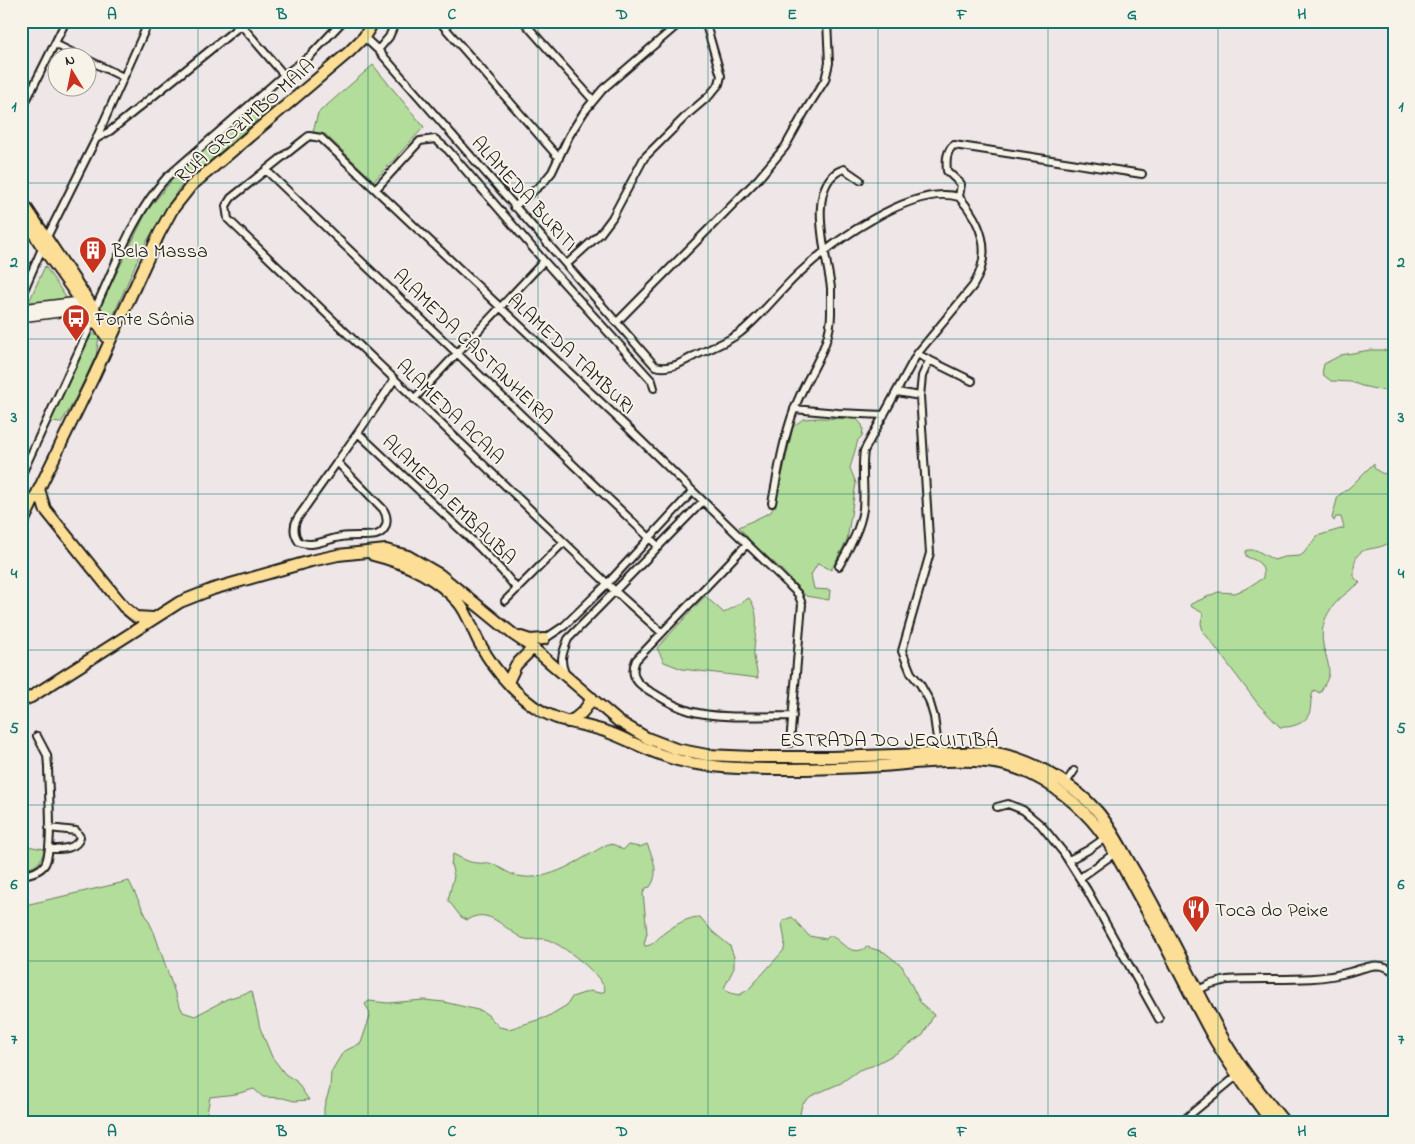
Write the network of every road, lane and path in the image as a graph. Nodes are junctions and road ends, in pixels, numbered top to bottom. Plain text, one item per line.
1 (66, 21) edge
2 (149, 21) edge
3 (343, 21) edge
4 (374, 21) edge
5 (396, 21) edge
6 (439, 21) edge
7 (523, 21) edge
8 (682, 21) edge
9 (705, 21) edge
10 (826, 21) edge
11 (244, 24) edge
12 (364, 37) junction
13 (55, 44) junction
14 (63, 48) edge
15 (378, 50) junction
16 (98, 65) edge
17 (21, 74) edge
18 (284, 75) junction
19 (123, 77) junction
20 (31, 91) junction
21 (593, 100) junction
22 (21, 111) edge
23 (104, 120) junction
24 (121, 120) junction
25 (96, 139) junction
26 (559, 158) junction
27 (266, 171) junction
28 (1142, 174) dead end
29 (860, 180) dead end
30 (376, 189) junction
31 (959, 197) junction
32 (21, 200) edge
33 (514, 207) junction
34 (21, 214) edge
35 (47, 237) junction
36 (43, 248) junction
37 (824, 251) junction
38 (544, 261) junction
39 (567, 264) junction
40 (21, 297) edge
41 (89, 305) junction
42 (500, 307) junction
43 (21, 309) edge
44 (21, 317) edge
45 (93, 320) junction
46 (617, 322) junction
47 (111, 339) junction
48 (457, 352) junction
49 (917, 354) junction
50 (930, 362) junction
51 (394, 380) junction
52 (972, 381) dead end
53 (654, 388) dead end
54 (897, 392) junction
55 (920, 396) junction
56 (414, 399) junction
57 (794, 408) junction
58 (884, 415) junction
59 (358, 433) junction
60 (337, 462) junction
61 (21, 476) edge
62 (39, 489) junction
63 (692, 492) junction
64 (703, 501) junction
65 (772, 503) dead end
66 (45, 509) junction
67 (24, 521) edge
68 (650, 538) junction
69 (564, 542) junction
70 (747, 544) junction
71 (659, 547) junction
72 (365, 553) junction
73 (839, 566) dead end
74 (608, 583) junction
75 (517, 589) junction
76 (615, 591) junction
77 (505, 601) dead end
78 (124, 607) junction
79 (154, 618) junction
80 (560, 630) junction
81 (662, 633) junction
82 (514, 635) junction
83 (544, 639) junction
84 (568, 639) junction
85 (118, 642) junction
86 (533, 648) junction
87 (568, 678) junction
88 (508, 682) junction
89 (592, 698) junction
90 (21, 701) edge
91 (793, 716) junction
92 (568, 722) junction
93 (38, 736) dead end
94 (790, 743) dead end
95 (939, 753) junction
96 (1074, 771) dead end
97 (1065, 784) junction
98 (996, 807) dead end
99 (49, 828) junction
100 (1105, 838) junction
101 (49, 849) junction
102 (1115, 853) junction
103 (1069, 860) junction
104 (21, 875) edge
105 (1080, 878) junction
106 (1394, 972) edge
107 (1198, 990) junction
108 (1159, 1019) dead end
109 (1238, 1075) junction
110 (1180, 1123) edge
111 (1272, 1123) edge
112 (1285, 1123) edge

1 - 13 street
2 - 19 street
3 - 18 street
4 - 12 main road, RUA OROZIMBO MAIA
5 - 15 street
6 - 26 street
7 - 21 street
8 - 21 street
9 - 39 street
10 - 46 street
11 - 18 street
11 - 24 street
12 - 15 street, ALAMEDA BURITI
12 - 47 main road, RUA OROZIMBO MAIA
13 - 14 street
13 - 20 street
15 - 33 street, ALAMEDA BURITI
16 - 19 street
17 - 20 street
18 - 41 street
19 - 23 street
20 - 22 street
21 - 26 street
23 - 24 street
23 - 25 street
24 - 25 street
25 - 35 street
26 - 33 street
27 - 30 street, ALAMEDA TAMBURI
27 - 48 street, ALAMEDA CASTANHEIRA
27 - 51 street, ALAMEDA ACAIA
28 - 31 street
29 - 37 street
30 - 38 street
30 - 42 street, ALAMEDA TAMBURI
31 - 37 street
31 - 49 street
32 - 35 main road
33 - 39 street, ALAMEDA BURITI
34 - 36 main road
35 - 36 street
35 - 41 main road
36 - 40 street
36 - 41 main road
37 - 46 street, ALAMEDA BURITI
37 - 57 street
38 - 42 street
38 - 53 street
39 - 46 street, ALAMEDA BURITI
41 - 43 main road
41 - 44 main road
41 - 45 main road
41 - 47 main road
42 - 48 street
42 - 63 street, ALAMEDA TAMBURI
45 - 47 main road
45 - 61 street
47 - 62 main road, RUA OROZIMBO MAIA
48 - 56 street
48 - 68 street, ALAMEDA CASTANHEIRA
49 - 50 street
49 - 54 street
50 - 52 street
50 - 55 street
51 - 56 street, ALAMEDA ACAIA
51 - 59 street
54 - 55 street
54 - 58 street
55 - 95 street
56 - 69 street, ALAMEDA ACAIA
57 - 58 street
57 - 65 street
58 - 73 street
59 - 60 street
59 - 75 street, ALAMEDA EMBAUBA
60 - 60 street
62 - 66 main road
62 - 67 main road, RUA OROZIMBO MAIA
63 - 64 street, ALAMEDA TAMBURI
63 - 68 street
64 - 70 street, ALAMEDA TAMBURI
64 - 71 street
66 - 67 main road
66 - 78 main road
68 - 71 street, ALAMEDA CASTANHEIRA
68 - 74 street
69 - 74 street, ALAMEDA ACAIA
69 - 75 street
70 - 81 street
70 - 91 street, ALAMEDA TAMBURI
71 - 76 street
72 - 79 main road, ESTRADA DO JEQUITIBÁ
72 - 82 main road, ESTRADA DO JEQUITIBÁ
72 - 88 main road, ESTRADA DO JEQUITIBÁ
74 - 76 street, ALAMEDA ACAIA
74 - 80 street
75 - 77 street
76 - 81 street, ALAMEDA ACAIA
76 - 84 street
78 - 79 main road
78 - 85 main road
79 - 85 main road, ESTRADA DO JEQUITIBÁ
80 - 83 street
80 - 84 street
81 - 91 street
82 - 83 main road
82 - 86 main road, ESTRADA DO JEQUITIBÁ
83 - 86 street
84 - 87 street
85 - 90 main road, ESTRADA DO JEQUITIBÁ
86 - 87 main road, ESTRADA DO JEQUITIBÁ
86 - 88 main road
87 - 89 main road, ESTRADA DO JEQUITIBÁ
88 - 92 main road, ESTRADA DO JEQUITIBÁ
89 - 92 main road
89 - 95 main road, ESTRADA DO JEQUITIBÁ
91 - 94 street
92 - 100 main road, ESTRADA DO JEQUITIBÁ
93 - 99 street
95 - 97 main road, ESTRADA DO JEQUITIBÁ
96 - 97 street
97 - 107 main road, ESTRADA DO JEQUITIBÁ
98 - 103 street
99 - 101 street
99 - 101 street
100 - 102 main road, ESTRADA DO JEQUITIBÁ
100 - 103 street
101 - 104 street
102 - 105 street
102 - 109 main road, ESTRADA DO JEQUITIBÁ
103 - 105 street
105 - 108 street
106 - 107 street
107 - 112 main road, ESTRADA DO JEQUITIBÁ
109 - 110 street
109 - 111 main road, ESTRADA DO JEQUITIBÁ

